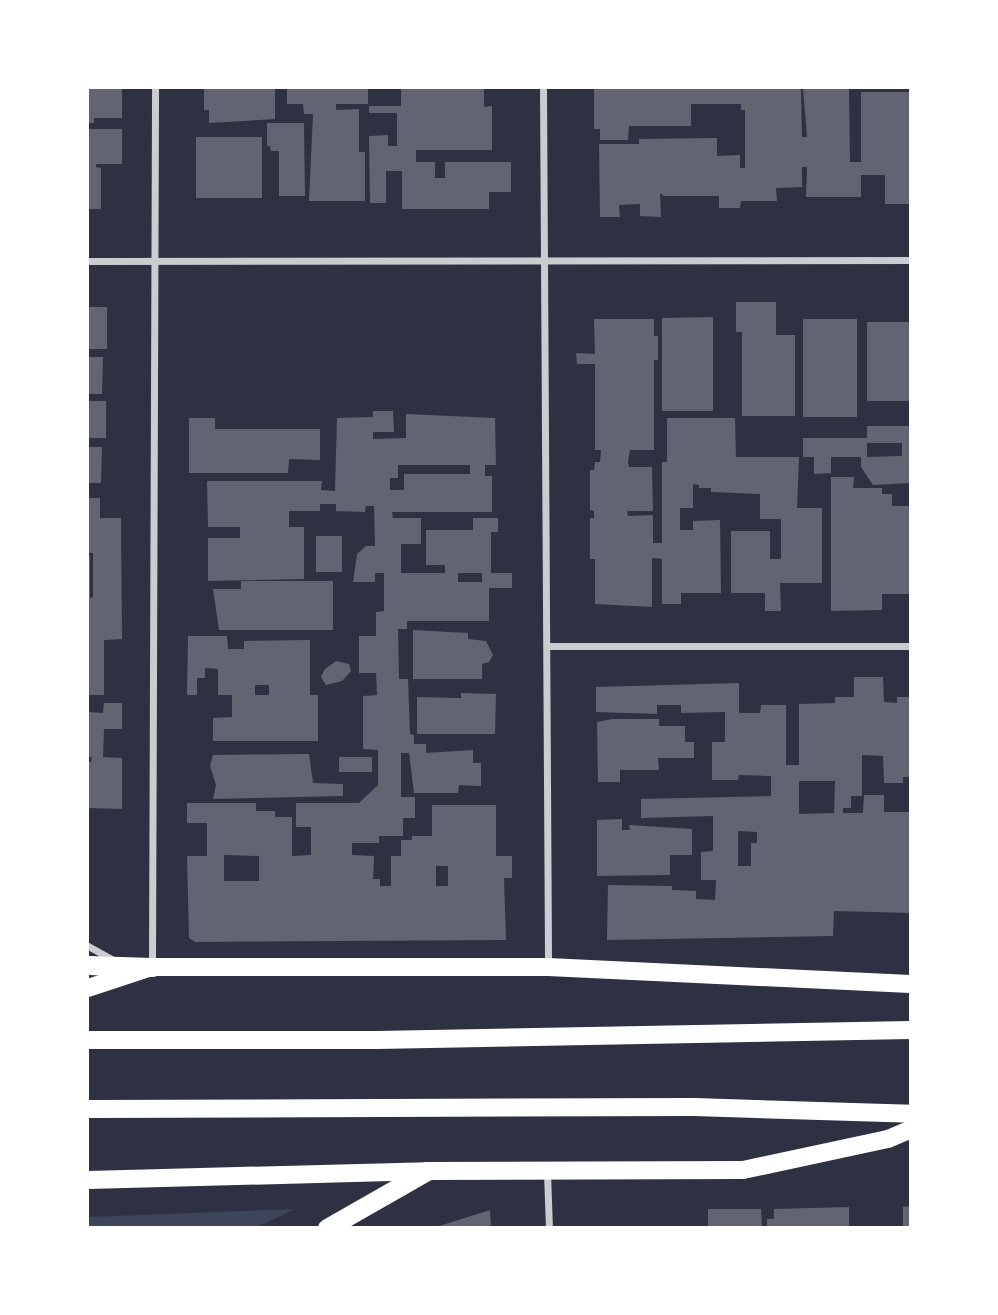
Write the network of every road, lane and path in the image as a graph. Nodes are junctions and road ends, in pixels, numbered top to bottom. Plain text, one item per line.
1 (155, 88) edge
2 (543, 88) edge
3 (155, 260) junction
4 (911, 260) edge
5 (88, 261) edge
6 (542, 262) junction
7 (547, 646) junction
8 (911, 646) edge
9 (88, 946) edge
10 (120, 964) junction
11 (88, 965) edge
12 (152, 967) junction
13 (548, 967) junction
14 (911, 984) edge
15 (88, 988) edge
16 (911, 1030) edge
17 (88, 1040) edge
18 (88, 1109) edge
19 (911, 1114) edge
20 (911, 1129) edge
21 (427, 1171) junction
22 (547, 1172) junction
23 (88, 1180) edge
24 (327, 1227) edge
25 (549, 1227) edge

1 - 3 street
2 - 6 street
3 - 5 street
3 - 6 street
3 - 12 street
4 - 6 street
6 - 7 street
7 - 8 street
7 - 13 street
9 - 10 street
10 - 11 highway
10 - 12 highway
12 - 13 main road
12 - 15 main road
13 - 14 main road
16 - 17 main road
18 - 19 main road
20 - 22 main road
21 - 22 main road
21 - 23 main road
21 - 24 highway
22 - 25 street

